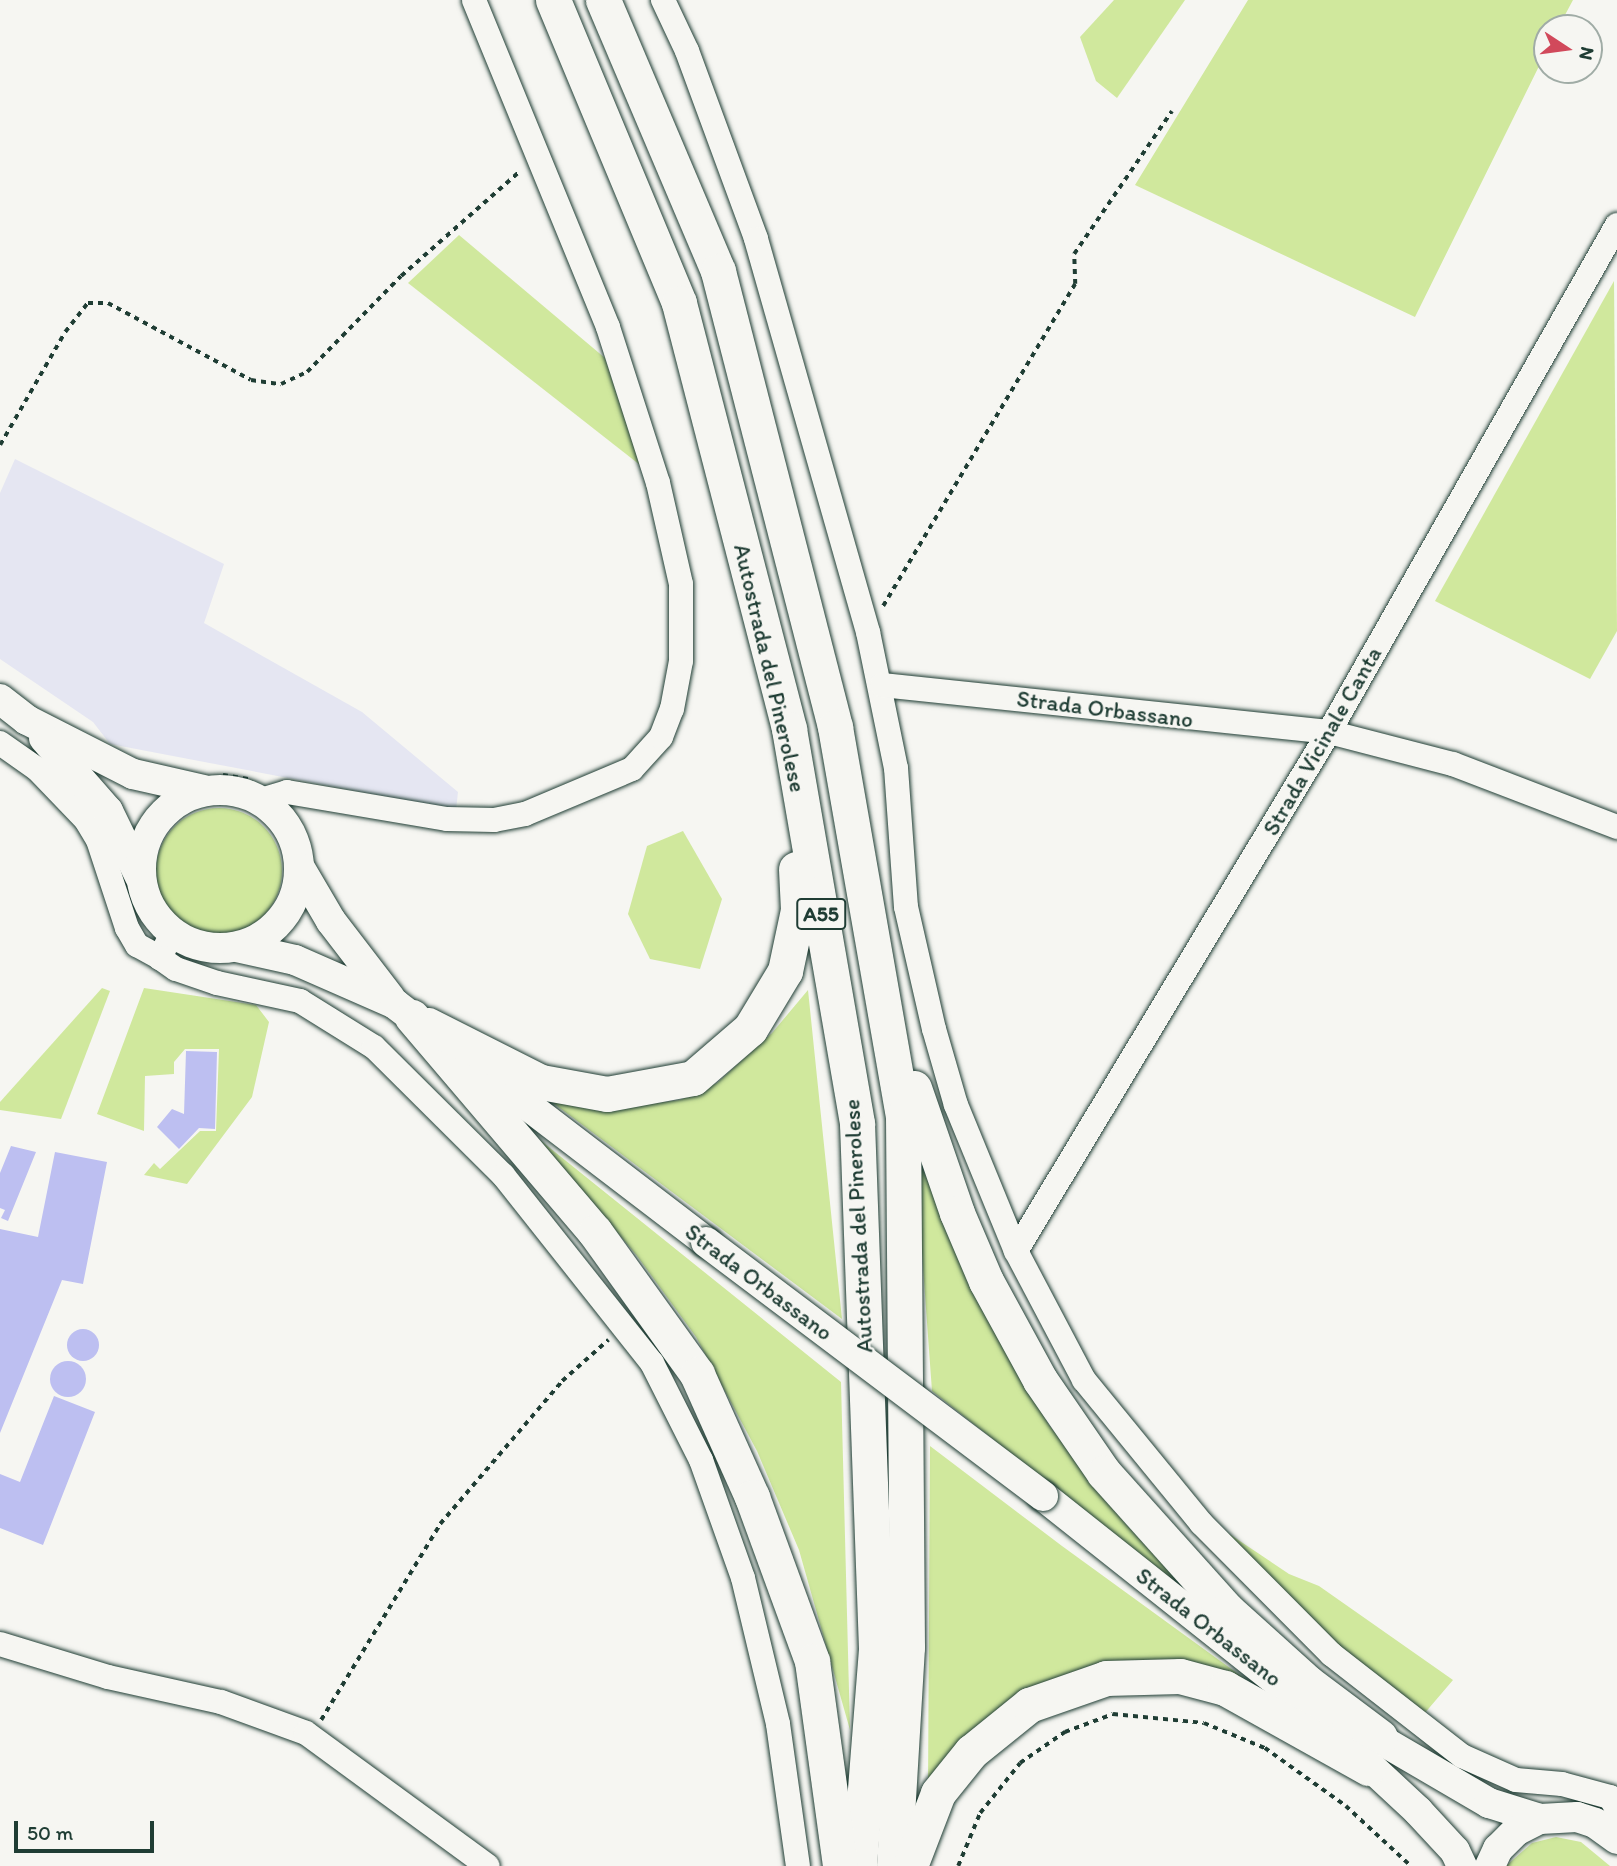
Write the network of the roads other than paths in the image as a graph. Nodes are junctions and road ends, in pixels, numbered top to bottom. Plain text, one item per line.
1 (474, 0) edge
2 (553, 0) edge
3 (603, 0) edge
4 (663, 0) edge
5 (1617, 225) edge
6 (882, 685) junction
7 (0, 699) edge
8 (27, 720) junction
9 (835, 727) junction
10 (789, 729) junction
11 (1329, 732) junction
12 (0, 743) edge
13 (210, 782) junction
14 (274, 796) junction
15 (1617, 827) edge
16 (300, 868) junction
17 (140, 877) junction
18 (166, 945) junction
19 (237, 947) junction
20 (404, 1011) junction
21 (1016, 1251) junction
22 (0, 1644) edge
23 (1374, 1752) junction
24 (1539, 1819) junction
25 (1614, 1836) edge
26 (488, 1866) edge
27 (798, 1866) edge
28 (840, 1866) edge
29 (859, 1866) edge
30 (894, 1866) edge
31 (910, 1866) edge
32 (1462, 1866) edge
33 (1490, 1866) edge

1 - 14 street
2 - 10 highway, Autostrada del Pinerolese / A55
3 - 9 highway, Autostrada del Pinerolese / A55
4 - 6 street
5 - 11 street, Strada Vicinale Canta
6 - 11 street, Strada Orbassano
6 - 21 street
7 - 8 main road, Strada Orbassano
8 - 13 main road, Strada Orbassano
8 - 17 main road, Strada Orbassano
9 - 23 highway
9 - 30 highway, Autostrada del Pinerolese / A55
10 - 20 highway
10 - 29 highway, Autostrada del Pinerolese / A55
11 - 15 street, Strada Orbassano
11 - 21 street, Strada Vicinale Canta
12 - 18 street
13 - 14 main road, Strada Orbassano
13 - 17 main road, Strada Orbassano
14 - 16 main road, Strada Orbassano
16 - 19 main road, Strada Orbassano
16 - 20 main road, Strada Orbassano
17 - 18 main road, Strada Orbassano
18 - 19 main road, Strada Orbassano
18 - 27 street
19 - 20 main road, Strada Orbassano
20 - 23 main road, Strada Orbassano, bridge
20 - 28 highway
21 - 25 street
22 - 26 street
23 - 24 main road, Strada Orbassano
23 - 31 highway
23 - 32 main road, Strada Orbassano
24 - 25 main road, Strada Orbassano
24 - 33 main road, Strada Orbassano

